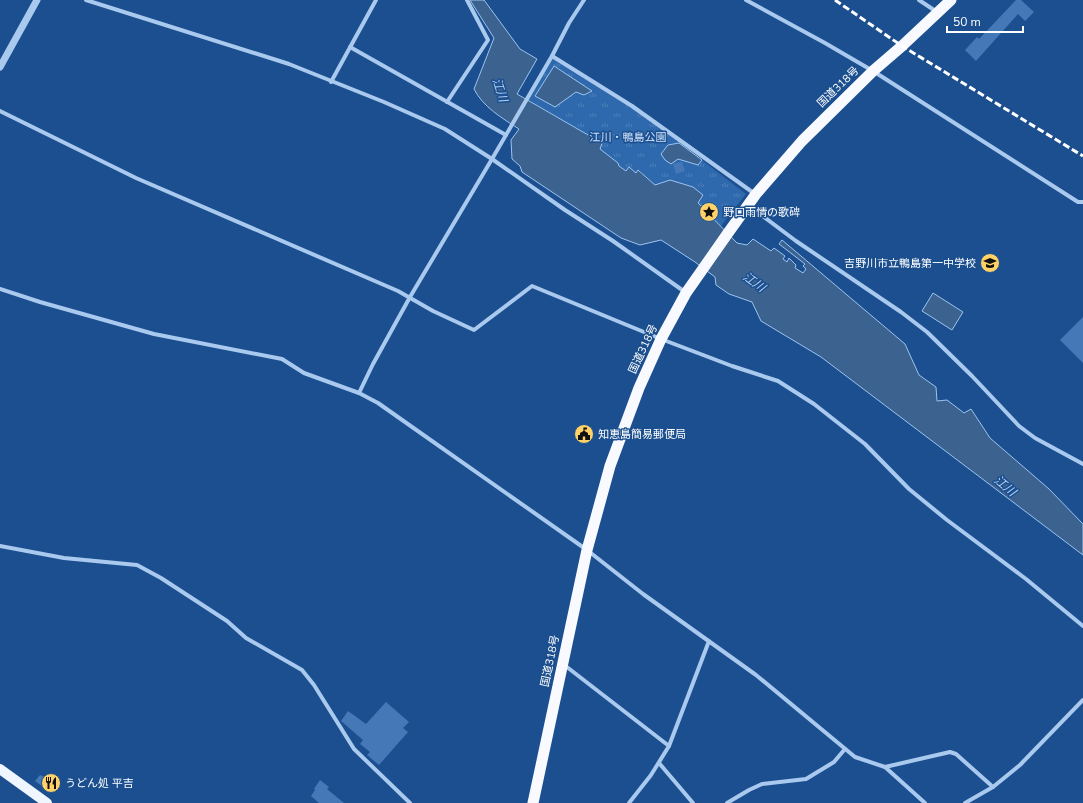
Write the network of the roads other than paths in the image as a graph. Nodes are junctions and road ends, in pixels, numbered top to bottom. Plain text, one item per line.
1 (37, 0) edge
2 (86, 0) edge
3 (376, 0) edge
4 (467, 0) edge
5 (584, 0) edge
6 (746, 0) edge
7 (919, 0) edge
8 (951, 0) edge
9 (937, 12) junction
10 (350, 47) junction
11 (552, 56) junction
12 (0, 67) edge
13 (873, 71) junction
14 (332, 82) junction
15 (448, 102) junction
16 (0, 111) edge
17 (506, 135) junction
18 (492, 159) junction
19 (756, 194) junction
20 (1083, 202) edge
21 (748, 205) junction
22 (0, 289) edge
23 (686, 293) junction
24 (410, 297) junction
25 (661, 339) junction
26 (359, 393) junction
27 (1083, 464) edge
28 (0, 546) edge
29 (586, 550) junction
30 (1083, 626) edge
31 (709, 641) junction
32 (563, 664) junction
33 (1083, 700) edge
34 (669, 746) junction
35 (845, 749) junction
36 (659, 763) junction
37 (885, 767) junction
38 (0, 769) edge
39 (993, 787) junction
40 (47, 803) edge
41 (410, 803) edge
42 (533, 803) edge
43 (629, 803) edge
44 (693, 803) edge
45 (727, 803) edge
46 (925, 803) edge
47 (965, 803) edge

1 - 12 street
2 - 14 street
3 - 10 street
4 - 15 street
5 - 11 street
6 - 13 street
7 - 9 street
8 - 9 highway, 国道318号
9 - 13 highway, 国道318号
10 - 14 street
10 - 15 street
11 - 17 street
11 - 19 street
13 - 19 highway, 国道318号
13 - 20 street
14 - 18 street
15 - 17 street
16 - 24 street
17 - 18 street
18 - 23 street
18 - 24 street
19 - 21 highway, 国道318号
21 - 23 highway, 国道318号
21 - 27 street
22 - 26 street
23 - 25 highway, 国道318号
24 - 25 street
24 - 26 street
25 - 29 highway, 国道318号
25 - 30 street
26 - 29 street
28 - 41 street
29 - 31 street
29 - 32 highway, 国道318号
31 - 34 street
31 - 35 street
32 - 34 street
32 - 42 highway, 国道318号
33 - 39 street
34 - 36 street
35 - 37 street
35 - 45 street
36 - 43 street
36 - 44 street
37 - 39 street
37 - 46 street
38 - 40 main road
39 - 47 street

